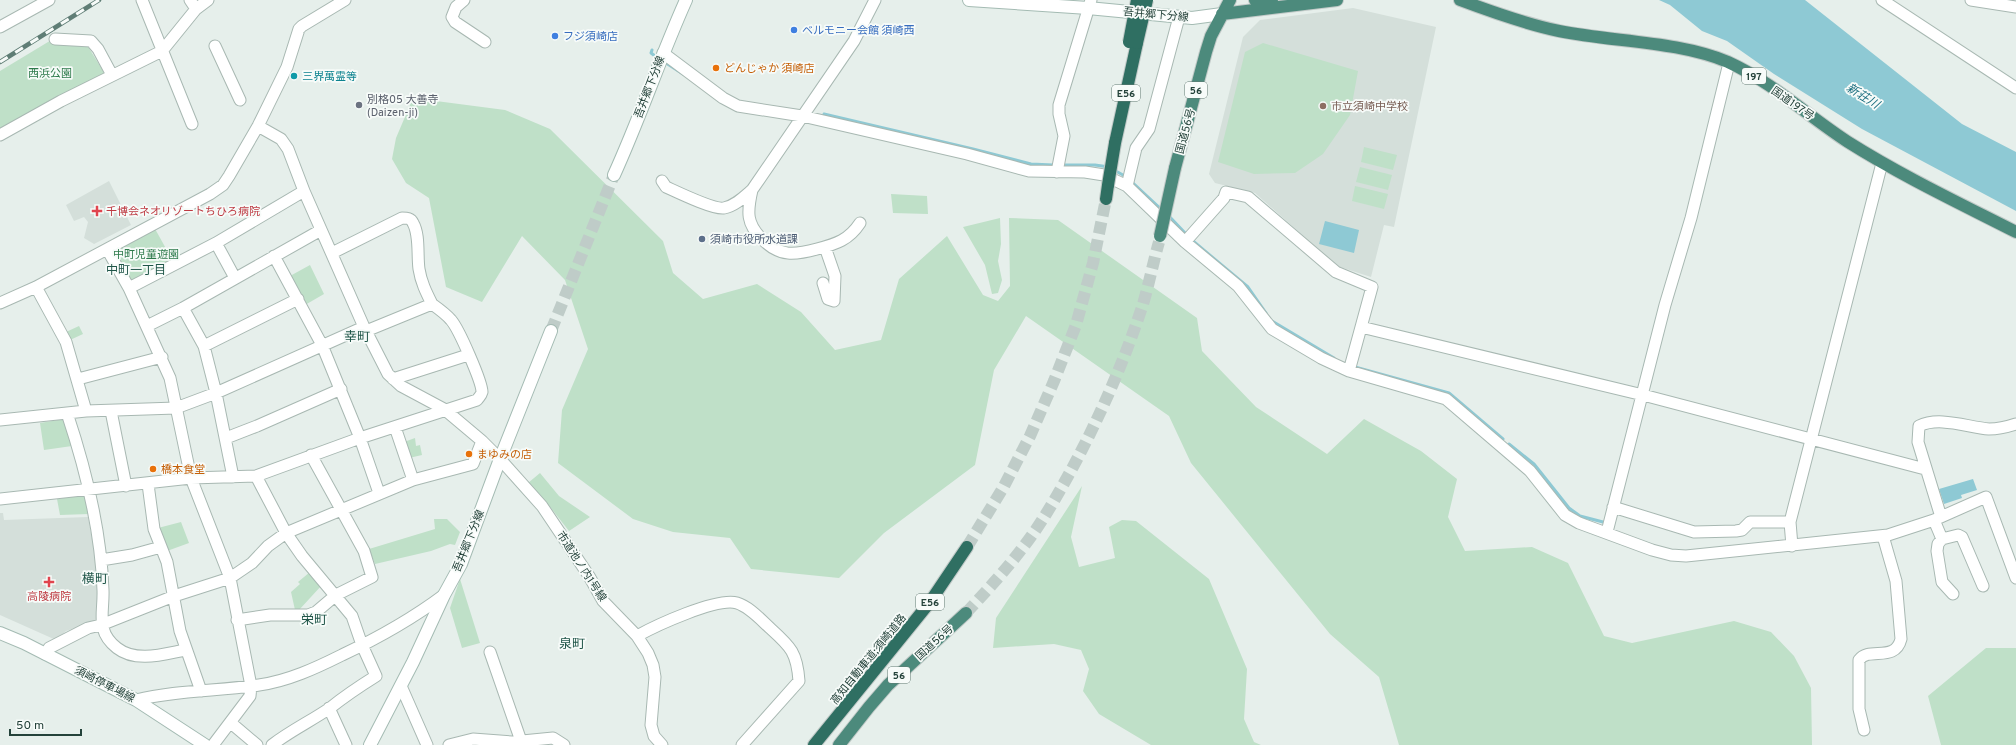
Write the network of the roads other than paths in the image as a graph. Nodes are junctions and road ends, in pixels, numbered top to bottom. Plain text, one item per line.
1 (49, 0) edge
2 (142, 0) edge
3 (208, 0) edge
4 (345, 0) edge
5 (464, 0) edge
6 (686, 0) edge
7 (875, 0) edge
8 (969, 0) edge
9 (1137, 0) edge
10 (1147, 0) edge
11 (1230, 0) edge
12 (1255, 0) edge
13 (1337, 0) edge
14 (1460, 0) edge
15 (1883, 0) edge
16 (1971, 0) edge
17 (1089, 4) edge
18 (1296, 4) junction
19 (193, 5) edge
20 (2016, 7) edge
21 (1222, 14) junction
22 (1180, 17) junction
23 (0, 27) edge
24 (55, 39) dead end
25 (485, 42) dead end
26 (1133, 42) junction
27 (215, 46) dead end
28 (162, 51) junction
29 (663, 53) junction
30 (1729, 63) junction
31 (112, 75) junction
32 (2016, 88) edge
33 (240, 100) dead end
34 (802, 116) junction
35 (192, 124) dead end
36 (258, 126) junction
37 (0, 135) edge
38 (1882, 163) junction
39 (1057, 172) junction
40 (614, 175) tunnel mouth
41 (662, 181) dead end
42 (1127, 186) junction
43 (752, 190) junction
44 (304, 191) junction
45 (1106, 199) tunnel mouth
46 (860, 223) dead end
47 (321, 230) junction
48 (2016, 232) edge
49 (1159, 239) tunnel mouth
50 (1185, 242) junction
51 (216, 243) junction
52 (825, 247) junction
53 (107, 249) junction
54 (332, 253) junction
55 (274, 256) junction
56 (235, 278) junction
57 (822, 283) dead end
58 (36, 286) junction
59 (129, 288) junction
60 (298, 299) junction
61 (0, 303) edge
62 (432, 304) junction
63 (183, 308) junction
64 (147, 326) junction
65 (1361, 327) junction
66 (365, 329) junction
67 (551, 331) tunnel mouth
68 (322, 345) junction
69 (204, 346) junction
70 (468, 355) junction
71 (162, 357) junction
72 (1349, 371) junction
73 (78, 379) junction
74 (393, 379) junction
75 (341, 389) junction
76 (216, 393) junction
77 (1643, 395) junction
78 (176, 408) junction
79 (444, 409) junction
80 (86, 411) junction
81 (111, 411) junction
82 (67, 414) junction
83 (0, 420) edge
84 (2016, 424) edge
85 (394, 427) junction
86 (226, 438) junction
87 (360, 438) junction
88 (1810, 438) junction
89 (482, 441) junction
90 (311, 455) junction
91 (500, 459) junction
92 (1925, 469) junction
93 (256, 476) junction
94 (233, 477) junction
95 (191, 478) junction
96 (412, 480) junction
97 (148, 484) junction
98 (126, 486) junction
99 (88, 489) junction
100 (379, 493) junction
101 (0, 499) edge
102 (1613, 506) junction
103 (341, 510) junction
104 (1938, 518) junction
105 (1790, 522) junction
106 (1607, 532) junction
107 (286, 533) junction
108 (1882, 536) junction
109 (1942, 539) junction
110 (1792, 546) junction
111 (161, 547) junction
112 (967, 547) tunnel mouth
113 (101, 560) junction
114 (230, 578) junction
115 (2016, 578) edge
116 (1982, 586) dead end
117 (1953, 594) dead end
118 (336, 595) junction
119 (444, 595) junction
120 (174, 596) junction
121 (966, 613) tunnel mouth
122 (237, 620) junction
123 (101, 624) junction
124 (0, 633) edge
125 (637, 636) junction
126 (362, 645) junction
127 (185, 650) junction
128 (490, 652) dead end
129 (45, 654) junction
130 (251, 686) junction
131 (401, 686) junction
132 (201, 691) junction
133 (136, 700) junction
134 (329, 708) junction
135 (231, 723) junction
136 (1864, 730) dead end
137 (521, 742) junction
138 (205, 745) edge
139 (213, 745) edge
140 (257, 745) edge
141 (272, 745) edge
142 (346, 745) edge
143 (370, 745) edge
144 (427, 745) edge
145 (449, 745) edge
146 (564, 745) edge
147 (662, 745) edge
148 (742, 745) edge
149 (814, 745) edge
150 (839, 745) edge

1 - 23 street
2 - 28 street
3 - 19 street
4 - 36 street
5 - 25 street
6 - 29 main road, 吾井郷下分線
7 - 34 street
8 - 17 main road, 吾井郷下分線
9 - 26 highway, bridge
10 - 26 highway, bridge
11 - 21 highway, 国道56号 / 56
12 - 18 highway
13 - 18 highway
14 - 30 highway, 国道197号 / 197
15 - 32 street
16 - 20 street
17 - 22 main road, 吾井郷下分線
17 - 39 street
18 - 21 highway
19 - 28 street
21 - 22 main road, 吾井郷下分線
21 - 49 highway, 国道56号 / 56, bridge
22 - 42 street
24 - 31 street
26 - 45 highway, E56, bridge
27 - 33 street
28 - 31 street
28 - 35 street
29 - 34 street
29 - 40 main road, 吾井郷下分線
30 - 38 highway, 国道197号 / 197
30 - 77 street
31 - 37 street
34 - 39 street
34 - 43 street
36 - 44 street
36 - 53 street
38 - 48 highway, 国道197号 / 197
38 - 88 street
39 - 42 street
41 - 43 street
42 - 50 street
43 - 52 street
44 - 47 street
44 - 51 street
46 - 52 street
47 - 54 street
47 - 55 street
50 - 65 street
50 - 72 street
51 - 56 street
51 - 59 street
52 - 57 street
53 - 58 street
53 - 59 street
54 - 62 street
54 - 66 street
55 - 56 street
55 - 60 street
56 - 63 street
58 - 61 street
58 - 73 street
59 - 64 street
60 - 68 street
60 - 69 street
62 - 66 street
62 - 70 street
63 - 64 street
63 - 69 street
64 - 71 street
65 - 72 street
65 - 77 street
66 - 68 street
66 - 74 street
67 - 91 main road, 吾井郷下分線
68 - 75 street
68 - 76 street
69 - 76 street
70 - 74 street
70 - 79 street
71 - 73 street
71 - 78 street
72 - 106 street
73 - 80 street
74 - 79 street, 市道池ノ内1号線
75 - 86 street
75 - 87 street
76 - 78 street
76 - 86 street
77 - 88 street
77 - 102 street
78 - 81 street
78 - 95 street
79 - 85 street
79 - 89 street, 市道池ノ内1号線
80 - 81 street
80 - 82 street
81 - 98 street
82 - 83 street
82 - 99 street
84 - 92 street
85 - 87 street
85 - 96 street
86 - 94 street
87 - 90 street
87 - 100 street
88 - 92 street
88 - 105 street
89 - 91 street, 市道池ノ内1号線
89 - 96 street
90 - 93 street
90 - 103 street
91 - 119 main road, 吾井郷下分線
91 - 125 street, 市道池ノ内1号線
92 - 104 street
93 - 94 street
93 - 107 street
94 - 95 street
95 - 97 street
95 - 114 street
96 - 100 street
97 - 98 street
97 - 111 street
98 - 99 street
99 - 101 street
99 - 113 street
100 - 103 street
102 - 105 street
102 - 106 street
103 - 107 street
103 - 118 street
104 - 108 street
104 - 109 street
104 - 115 street
105 - 110 street
106 - 110 street
107 - 114 street
107 - 118 street
108 - 110 street
108 - 136 street
109 - 116 street
109 - 117 street
111 - 113 street
111 - 120 street
112 - 149 highway, 高知自動車道;須崎道路 / E56
113 - 123 street
114 - 120 street
114 - 122 street
118 - 122 street
118 - 126 street
119 - 126 street
119 - 131 main road, 吾井郷下分線
120 - 123 street
120 - 127 street
121 - 150 highway, 国道56号 / 56
122 - 130 street
123 - 127 street
123 - 129 street
124 - 129 main road, 須崎停車場線
125 - 147 street, 市道池ノ内1号線
125 - 148 street
126 - 130 street
126 - 134 street
127 - 132 street
128 - 137 street
129 - 133 main road, 須崎停車場線
130 - 132 street
130 - 135 street
131 - 143 main road, 吾井郷下分線
131 - 144 street
132 - 133 street
133 - 138 main road, 須崎停車場線
134 - 141 street
134 - 142 street
135 - 139 street
135 - 140 street
137 - 145 street
137 - 146 street

